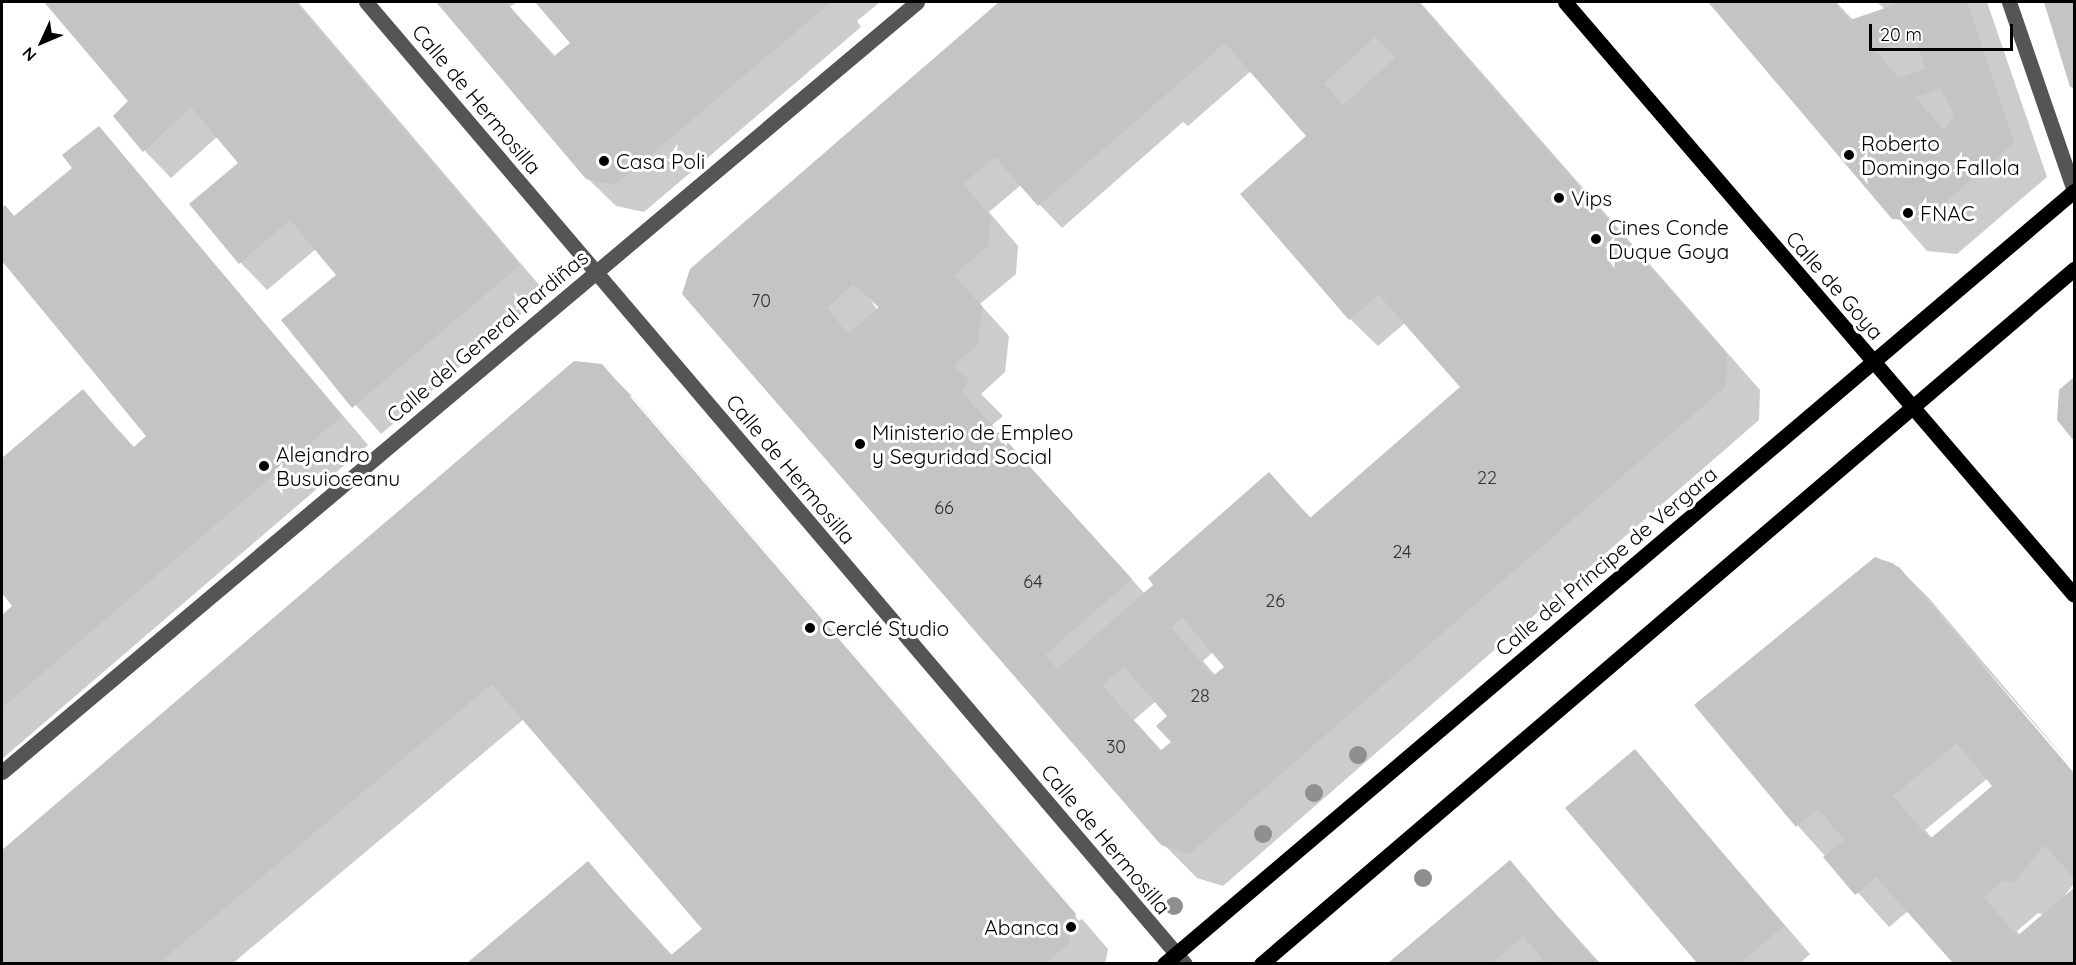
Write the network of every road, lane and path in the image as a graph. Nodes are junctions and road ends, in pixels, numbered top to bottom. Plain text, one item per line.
1 (366, 2) edge
2 (917, 2) edge
3 (1564, 2) edge
4 (2009, 2) edge
5 (2074, 191) edge
6 (2074, 269) edge
7 (596, 272) junction
8 (1873, 362) junction
9 (1912, 408) junction
10 (2074, 595) edge
11 (2, 772) edge
12 (1174, 961) edge
13 (1262, 963) edge

1 - 7 street, Calle de Hermosilla
2 - 7 street, Calle del General Pardiñas
3 - 8 main road, Calle de Goya
4 - 5 street
5 - 8 main road, Calle del Príncipe de Vergara
6 - 9 main road
7 - 11 street, Calle del General Pardiñas
7 - 12 street, Calle de Hermosilla
8 - 9 main road, Calle de Goya
8 - 12 main road, Calle del Príncipe de Vergara
9 - 10 main road, Calle de Goya
9 - 13 main road

